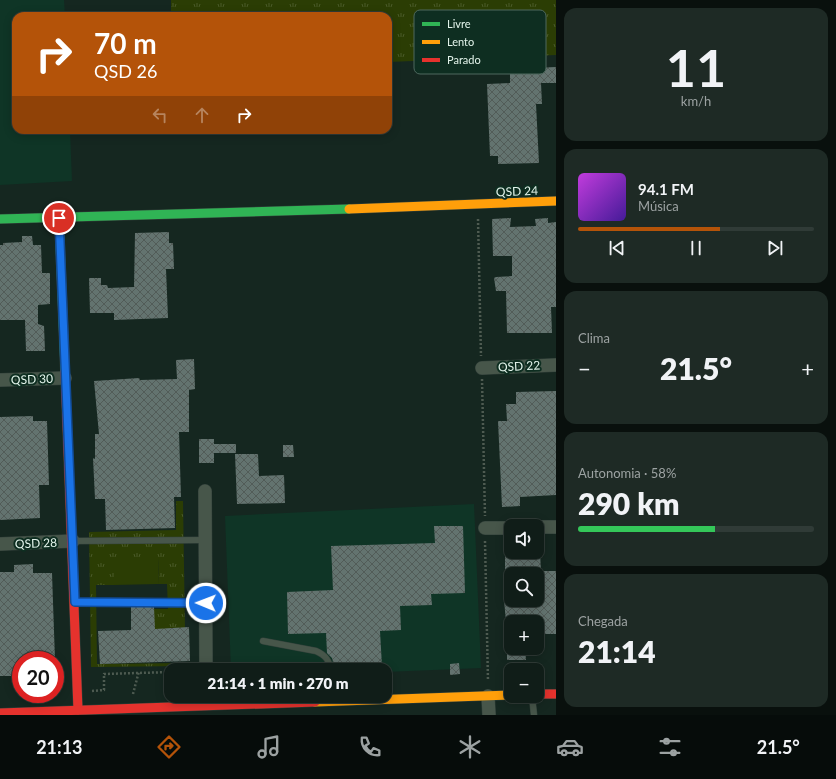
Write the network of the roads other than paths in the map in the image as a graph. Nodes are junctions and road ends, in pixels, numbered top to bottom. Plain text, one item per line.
1 (556, 201) edge
2 (59, 218) junction
3 (0, 219) edge
4 (556, 364) edge
5 (482, 368) road end
6 (65, 378) junction
7 (0, 380) edge
8 (205, 491) dead end
9 (544, 527) edge
10 (556, 527) edge
11 (485, 528) road end
12 (504, 528) edge
13 (205, 540) junction
14 (73, 541) junction
15 (0, 544) edge
16 (75, 602) junction
17 (206, 603) junction
18 (263, 640) dead end
19 (206, 663) edge
20 (329, 663) edge
21 (544, 694) edge
22 (556, 694) edge
23 (504, 695) edge
24 (488, 696) junction
25 (392, 698) edge
26 (178, 703) edge
27 (533, 703) edge
28 (78, 710) junction
29 (0, 713) edge
30 (489, 715) edge
31 (534, 715) edge

1 - 2 street, QSD 24
2 - 3 street, QSD 24
2 - 6 street
4 - 5 street, QSD 22
6 - 7 street, QSD 30
6 - 14 street
8 - 13 street
9 - 10 street
11 - 12 street
13 - 14 lane
13 - 17 street
14 - 15 street, QSD 28
14 - 16 street
16 - 17 lane
16 - 28 street
17 - 19 street
18 - 20 lane
21 - 22 street
23 - 24 street
24 - 25 street
24 - 30 street
26 - 28 street
27 - 31 lane
28 - 29 street

